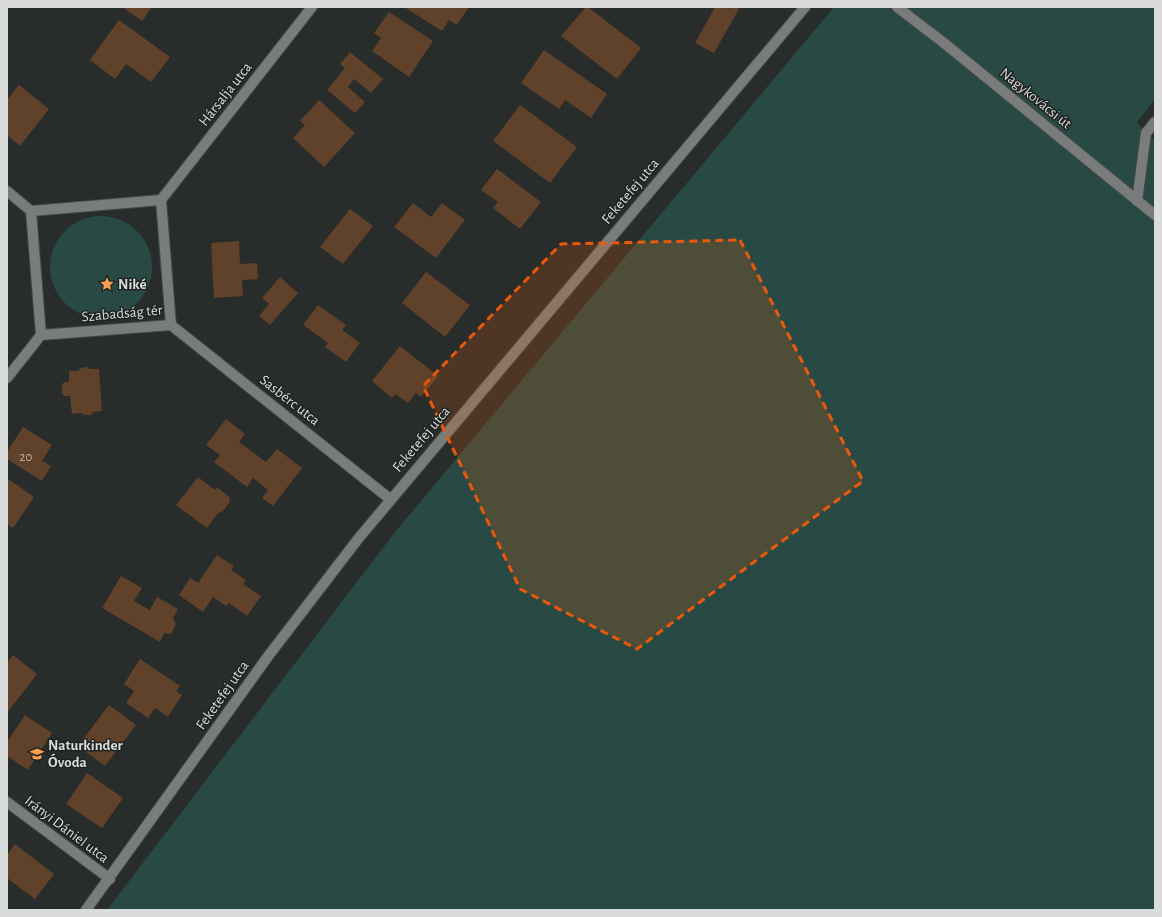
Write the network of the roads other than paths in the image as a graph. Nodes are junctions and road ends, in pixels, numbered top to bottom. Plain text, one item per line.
1 (312, 7) edge
2 (805, 7) edge
3 (897, 7) edge
4 (1155, 122) edge
5 (7, 191) edge
6 (161, 200) junction
7 (1137, 201) junction
8 (31, 211) junction
9 (1155, 215) edge
10 (171, 325) junction
11 (41, 335) junction
12 (7, 378) edge
13 (390, 499) junction
14 (7, 802) edge
15 (110, 879) junction
16 (86, 910) edge

1 - 6 street, Hársalja utca
2 - 13 street, Feketefej utca
3 - 7 street, Nagykovácsi út
4 - 7 street
5 - 8 street
6 - 8 street
6 - 10 street, Szabadság tér
7 - 9 street, Nagykovácsi út
8 - 11 street
10 - 11 street, Szabadság tér
10 - 13 street, Sasbérc utca
11 - 12 street
13 - 15 street, Feketefej utca
14 - 15 street, Irányi Dániel utca
15 - 16 street, Feketefej utca

